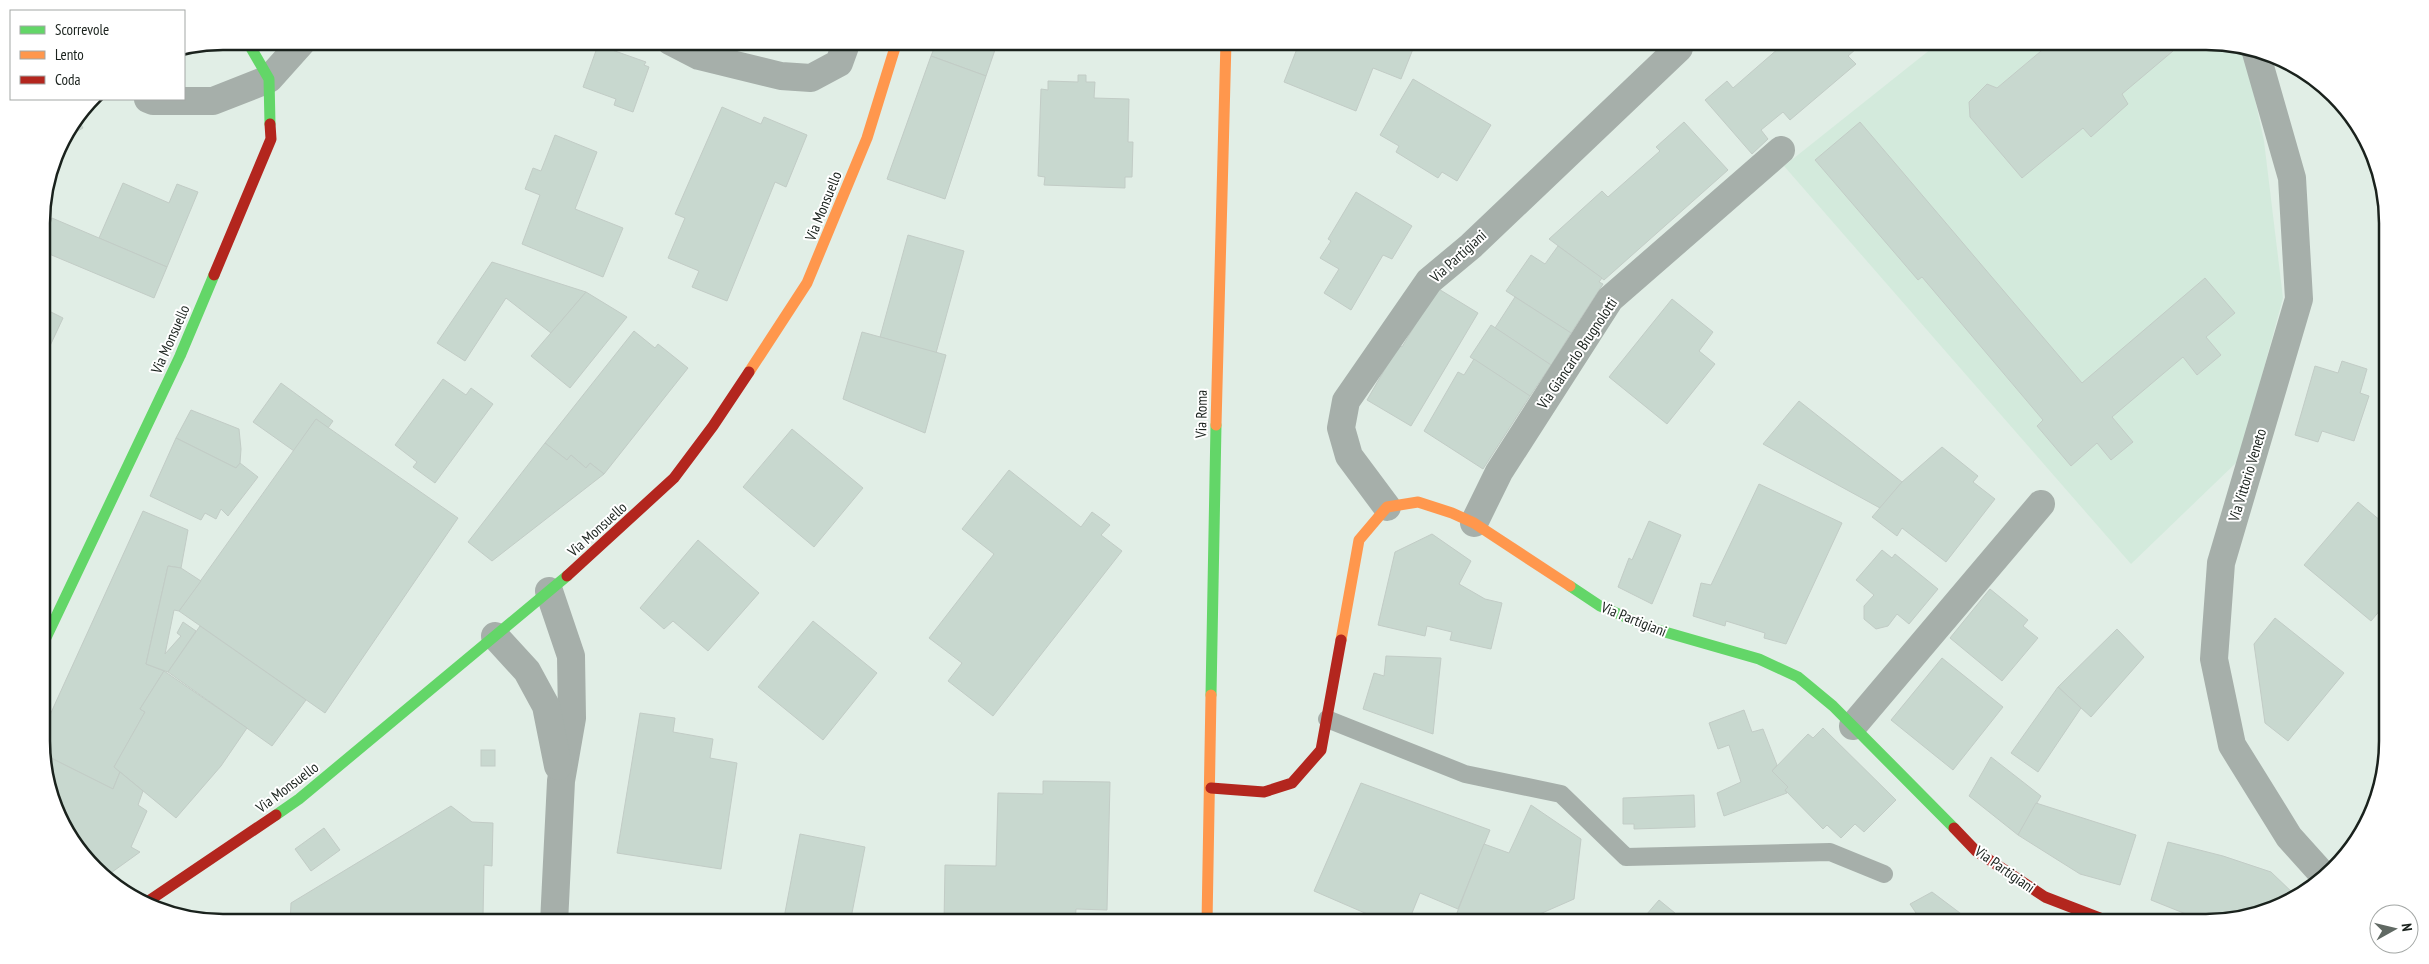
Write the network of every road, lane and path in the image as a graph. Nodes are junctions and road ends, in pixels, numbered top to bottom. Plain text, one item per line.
1 (253, 50) edge
2 (294, 50) edge
3 (687, 50) edge
4 (844, 50) edge
5 (894, 50) edge
6 (1226, 50) edge
7 (1677, 50) edge
8 (2258, 58) edge
9 (268, 79) junction
10 (150, 100) edge
11 (1782, 150) dead end
12 (2041, 504) dead end
13 (1387, 508) junction
14 (1474, 523) junction
15 (549, 591) junction
16 (50, 629) edge
17 (495, 636) junction
18 (1327, 719) junction
19 (1853, 726) junction
20 (561, 781) junction
21 (1210, 788) junction
22 (2319, 871) edge
23 (1884, 874) dead end
24 (152, 899) edge
25 (554, 914) edge
26 (1207, 914) edge
27 (2089, 914) edge

1 - 9 main road, Via Monsuello
2 - 9 street
3 - 4 street
5 - 15 main road, Via Monsuello
6 - 21 main road, Via Roma
7 - 13 street, Via Partigiani
8 - 22 street, Via Vittorio Veneto
9 - 10 street
9 - 16 main road, Via Monsuello
11 - 14 street, Via Giancarlo Brugnolotti
12 - 19 street
13 - 14 main road, Via Partigiani
13 - 18 main road
14 - 19 main road, Via Partigiani
15 - 17 main road, Via Monsuello
15 - 20 street
17 - 20 street
17 - 24 main road, Via Monsuello
18 - 21 main road
18 - 23 lane
19 - 27 main road, Via Partigiani
20 - 25 street
21 - 26 main road, Via Roma

